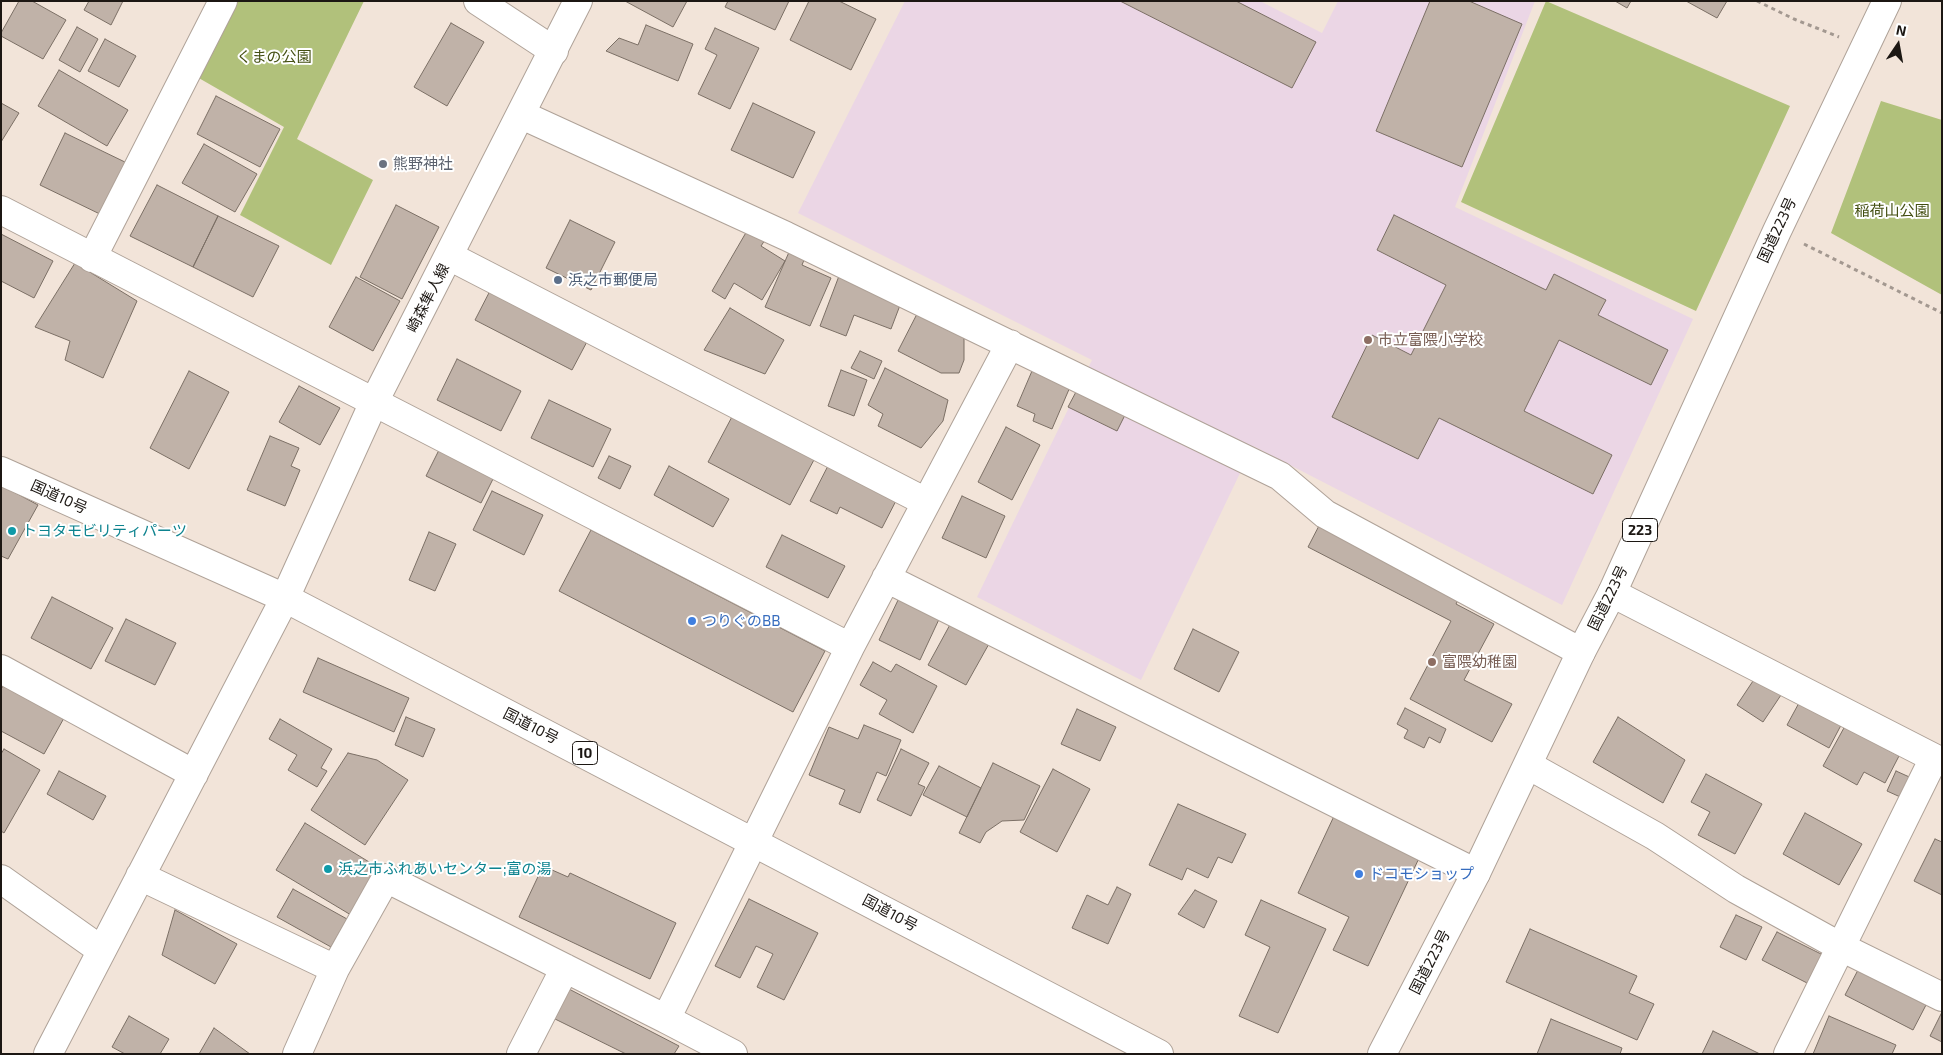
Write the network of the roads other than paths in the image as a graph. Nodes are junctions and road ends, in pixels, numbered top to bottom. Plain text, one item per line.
1 (224, 1) edge
2 (478, 1) edge
3 (578, 1) edge
4 (1887, 1) edge
5 (554, 51) junction
6 (522, 115) junction
7 (1, 210) edge
8 (449, 256) junction
9 (92, 258) junction
10 (1010, 344) junction
11 (374, 402) junction
12 (1, 471) edge
13 (926, 502) junction
14 (886, 578) junction
15 (1612, 593) junction
16 (285, 598) junction
17 (850, 647) junction
18 (1581, 652) junction
19 (1, 669) edge
20 (1938, 760) edge
21 (1528, 765) junction
22 (194, 774) junction
23 (754, 841) junction
24 (1476, 874) junction
25 (140, 876) junction
26 (1, 880) edge
27 (1841, 948) junction
28 (100, 950) junction
29 (565, 968) junction
30 (335, 969) junction
31 (1942, 997) edge
32 (666, 1019) junction
33 (48, 1054) edge
34 (296, 1054) edge
35 (521, 1054) edge
36 (733, 1054) edge
37 (1159, 1054) edge
38 (1382, 1054) edge
39 (1788, 1054) edge

1 - 9 main road
2 - 5 main road
3 - 5 main road, 崎森隼人線
4 - 15 main road, 国道223号 / 223
5 - 6 main road, 崎森隼人線
6 - 8 main road, 崎森隼人線
6 - 10 main road
7 - 9 main road
8 - 11 main road, 崎森隼人線
8 - 13 main road
9 - 11 main road
10 - 13 main road
10 - 18 main road
11 - 16 main road, 崎森隼人線
11 - 17 main road
12 - 16 main road, 国道10号 / 10
13 - 14 main road
14 - 17 main road
14 - 24 main road
15 - 18 main road, 国道223号 / 223
15 - 20 main road
16 - 22 main road, 崎森隼人線
16 - 23 main road, 国道10号 / 10
17 - 23 main road
18 - 21 main road, 国道223号 / 223
19 - 22 main road
20 - 27 main road
21 - 24 main road, 国道223号 / 223
21 - 27 main road
22 - 25 main road, 崎森隼人線
23 - 32 main road
23 - 37 main road, 国道10号 / 10
24 - 38 main road, 国道223号 / 223
25 - 28 main road, 崎森隼人線
25 - 30 main road
26 - 28 main road
27 - 31 main road
27 - 39 main road
28 - 33 main road, 崎森隼人線
29 - 30 main road
29 - 32 main road
29 - 35 main road
30 - 34 main road
32 - 36 main road

